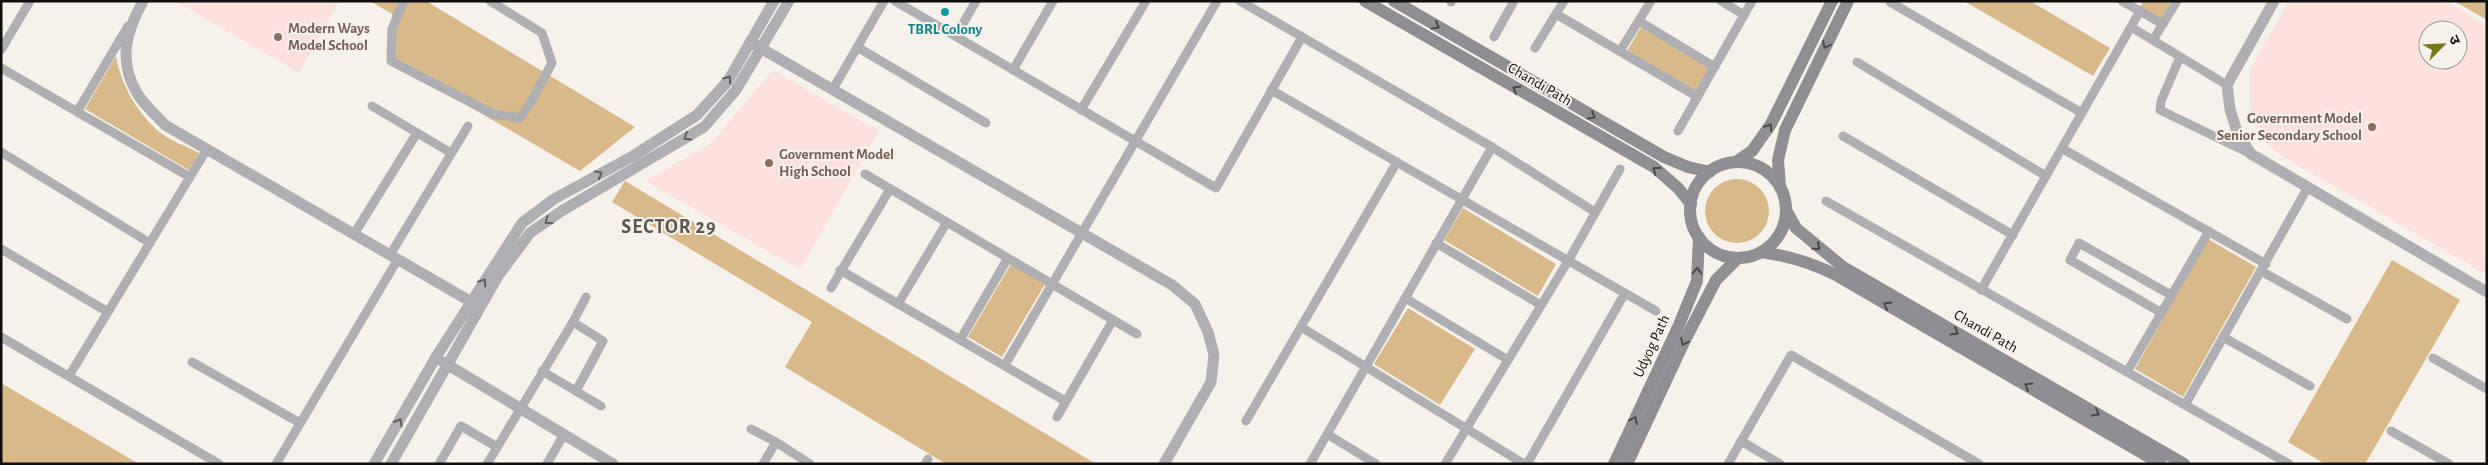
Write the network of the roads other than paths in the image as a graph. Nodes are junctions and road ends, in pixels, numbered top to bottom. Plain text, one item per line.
1 (30, 1) edge
2 (143, 1) edge
3 (404, 1) edge
4 (490, 1) edge
5 (774, 1) edge
6 (788, 1) edge
7 (884, 1) edge
8 (895, 1) edge
9 (976, 1) edge
10 (1053, 1) edge
11 (1146, 1) edge
12 (1217, 1) edge
13 (1240, 1) edge
14 (1366, 1) edge
15 (1394, 1) edge
16 (1514, 1) edge
17 (1564, 1) edge
18 (1651, 1) edge
19 (1722, 1) edge
20 (1752, 1) edge
21 (1832, 1) edge
22 (1848, 1) edge
23 (2122, 1) edge
24 (2177, 1) edge
25 (2274, 1) edge
26 (1890, 2) edge
27 (2140, 11) junction
28 (136, 13) junction
29 (1556, 14) junction
30 (1744, 15) junction
31 (1639, 21) junction
32 (2163, 24) junction
33 (2131, 27) junction
34 (956, 36) junction
35 (1494, 37) dead end
36 (1302, 38) junction
37 (2153, 40) junction
38 (750, 42) junction
39 (761, 48) junction
40 (857, 48) junction
41 (1534, 48) dead end
42 (1, 50) edge
43 (1620, 51) junction
44 (2180, 56) junction
45 (1856, 62) dead end
46 (1715, 67) junction
47 (1, 68) edge
48 (1013, 70) junction
49 (2227, 85) junction
50 (833, 89) junction
51 (1272, 90) junction
52 (1698, 97) junction
53 (372, 106) dead end
54 (1081, 110) junction
55 (77, 112) junction
56 (2082, 113) junction
57 (986, 123) dead end
58 (468, 126) dead end
59 (1678, 131) dead end
60 (417, 133) junction
61 (1842, 136) dead end
62 (1136, 141) junction
63 (1492, 147) junction
64 (208, 149) junction
65 (2063, 149) junction
66 (1, 152) edge
67 (452, 154) junction
68 (2250, 154) junction
69 (1396, 162) junction
70 (1736, 162) junction
71 (1620, 169) dead end
72 (1710, 172) junction
73 (865, 174) dead end
74 (2046, 176) junction
75 (190, 177) junction
76 (1780, 187) junction
77 (2308, 187) junction
78 (890, 189) junction
79 (1462, 199) junction
80 (1826, 201) dead end
81 (1691, 204) junction
82 (1786, 210) junction
83 (1595, 212) junction
84 (947, 222) junction
85 (1082, 232) junction
86 (2209, 232) junction
87 (354, 234) junction
88 (2013, 234) junction
89 (1698, 237) junction
90 (150, 243) junction
91 (1436, 243) junction
92 (1, 249) edge
93 (1761, 252) junction
94 (394, 257) junction
95 (1008, 258) junction
96 (1738, 258) junction
97 (1568, 261) junction
98 (2264, 267) junction
99 (840, 270) junction
100 (1052, 284) junction
101 (831, 288) dead end
102 (1981, 290) junction
103 (2487, 292) edge
104 (1625, 293) junction
105 (2171, 295) junction
106 (586, 297) dead end
107 (1405, 298) junction
108 (470, 302) junction
109 (898, 304) junction
110 (1541, 305) junction
111 (481, 307) junction
112 (1656, 311) dead end
113 (108, 312) junction
114 (2162, 313) junction
115 (2347, 319) dead end
116 (1113, 320) junction
117 (573, 322) junction
118 (1301, 327) junction
119 (1137, 334) dead end
120 (1, 337) edge
121 (2223, 337) junction
122 (960, 340) junction
123 (436, 357) junction
124 (2433, 358) dead end
125 (1508, 360) junction
126 (192, 362) dead end
127 (448, 364) junction
128 (1005, 366) junction
129 (1366, 366) junction
130 (542, 371) junction
131 (2127, 372) junction
132 (69, 376) junction
133 (2310, 386) dead end
134 (2487, 388) edge
135 (576, 391) junction
136 (1065, 400) junction
137 (2185, 405) junction
138 (601, 406) dead end
139 (520, 408) junction
140 (1057, 417) dead end
141 (1246, 421) dead end
142 (300, 424) junction
143 (1466, 428) junction
144 (751, 429) dead end
145 (2391, 431) dead end
146 (564, 434) junction
147 (1327, 434) junction
148 (1741, 441) junction
149 (776, 442) junction
150 (498, 447) junction
151 (608, 462) edge
152 (219, 464) edge
153 (276, 464) edge
154 (374, 464) edge
155 (392, 464) edge
156 (439, 464) edge
157 (487, 464) edge
158 (547, 464) edge
159 (763, 464) edge
160 (810, 464) edge
161 (1164, 464) edge
162 (1310, 464) edge
163 (1376, 464) edge
164 (1444, 464) edge
165 (1526, 464) edge
166 (1614, 464) edge
167 (1627, 464) edge
168 (1728, 464) edge
169 (1780, 464) edge
170 (1979, 464) edge
171 (2160, 464) edge
172 (2184, 464) edge
173 (2289, 464) edge
174 (2449, 464) edge

1 - 42 street
2 - 28 street
3 - 4 street
5 - 38 street
6 - 39 street
7 - 40 street
8 - 34 street
9 - 34 street
10 - 48 street
11 - 54 street
12 - 62 street
13 - 36 street
81 -> 14 main road, Chandi Path
15 -> 72 main road, Chandi Path
16 - 35 street
17 - 29 street
18 - 31 street
19 - 30 street
20 - 30 street
70 -> 21 main road
22 -> 76 main road
23 - 27 street
24 - 32 street
25 - 49 street
26 - 56 street
27 - 32 street
27 - 33 street
28 - 55 street
28 - 64 street
29 - 41 street
29 - 43 street
30 - 46 street
31 - 43 street
31 - 46 street
32 - 37 street
33 - 37 street
33 - 56 street
34 - 48 street
36 - 51 street
36 - 63 street
37 - 44 street
38 - 39 street
108 -> 38 street
39 - 50 street
39 -> 111 street
40 - 50 street
40 - 57 street
43 - 52 street
44 - 49 street
44 - 68 street
45 - 74 street
46 - 52 street
47 - 55 street
48 - 54 street
49 - 68 street
50 - 85 street
51 - 62 street
51 - 69 street
52 - 59 street
53 - 60 street
54 - 62 street
55 - 75 street
56 - 65 street
58 - 67 street
60 - 67 street
60 - 87 street
61 - 88 street
62 - 85 street
63 - 79 street
63 - 83 street
64 - 75 street
64 - 87 street
65 - 74 street
65 - 86 street
66 - 90 street
67 - 94 street
68 - 77 street
69 - 79 street
69 - 118 street
70 - 72 main road
70 - 76 main road
71 - 83 street
72 - 81 main road
73 - 78 street
74 - 88 street
75 - 90 street
76 - 82 main road
77 - 98 street
77 - 103 street
78 - 84 street
78 - 99 street
79 - 91 street
79 - 97 street
80 - 102 street
81 - 89 main road
82 - 93 main road
82 -> 172 main road, Chandi Path
83 - 97 street
84 - 95 street
84 - 109 street
85 - 100 street
85 - 161 street
86 - 98 street
86 - 105 street
87 - 94 street
88 - 102 street
89 - 96 main road
166 -> 89 main road, Udyog Path
90 - 113 street
91 - 107 street
91 - 110 street
92 - 113 street
93 - 96 main road
171 -> 93 main road, Chandi Path
94 - 108 street
94 - 142 street
95 - 100 street
95 - 122 street
96 -> 167 main road, Udyog Path
97 - 104 street
97 - 110 street
98 - 115 street
98 - 121 street
99 - 101 street
99 - 109 street
100 - 116 street
100 - 128 street
102 - 131 street
104 - 112 street
104 - 165 street
105 - 114 street
105 - 114 street
106 - 117 street
107 - 125 street
107 - 129 street
108 - 111 street
108 - 123 street
109 - 122 street
110 - 125 street
111 - 127 street
113 - 132 street
114 - 131 street
116 - 119 street
116 - 136 street
117 - 130 street
117 - 135 street
118 - 129 street
118 - 141 street
120 - 132 street
121 - 133 street
121 - 137 street
122 - 128 street
123 - 127 street
154 -> 123 street
124 - 134 street
125 - 143 street
126 - 142 street
127 - 139 street
127 - 155 street
128 - 136 street
129 - 143 street
129 - 147 street
130 - 135 street
130 - 139 street
131 - 137 street
132 - 152 street
135 - 138 street
136 - 140 street
137 - 173 street
139 - 146 street
139 - 150 street
142 - 153 street
143 - 164 street
143 - 165 street
144 - 149 street
145 - 174 street
146 - 151 street
146 - 158 street
147 - 162 street
147 - 163 street
148 - 168 street
148 - 169 street
148 - 170 street
149 - 159 street
149 - 160 street
150 - 156 street
150 - 157 street

